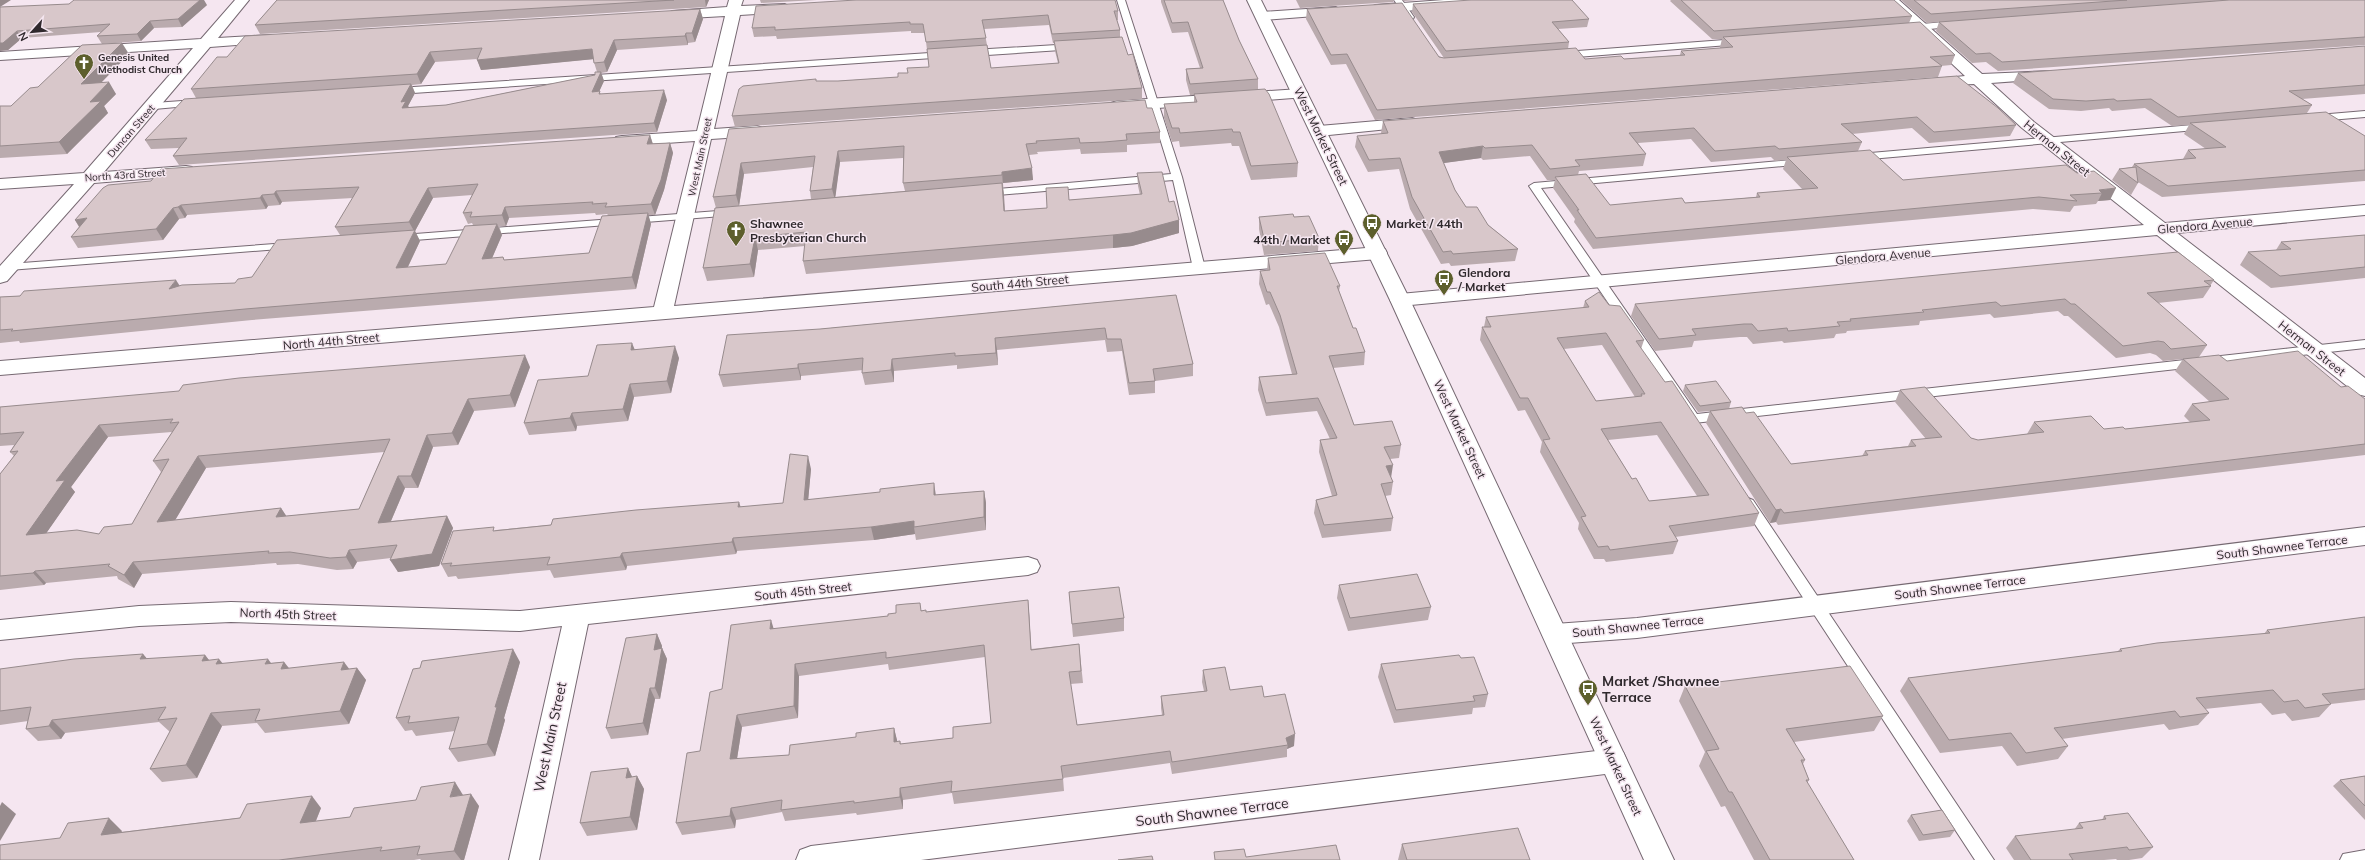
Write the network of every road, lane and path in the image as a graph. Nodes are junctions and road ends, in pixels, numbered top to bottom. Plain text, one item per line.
1 (242, 0) edge
2 (1121, 0) edge
3 (1254, 0) edge
4 (1503, 0) edge
5 (1892, 0) edge
6 (1400, 3) edge
7 (735, 6) edge
8 (803, 7) edge
9 (1363, 9) edge
10 (1348, 10) edge
11 (655, 16) edge
12 (1262, 16) junction
13 (1968, 23) edge
14 (1416, 26) edge
15 (1921, 27) junction
16 (1900, 29) edge
17 (285, 39) edge
18 (1751, 42) edge
19 (206, 43) junction
20 (1079, 46) edge
21 (0, 56) edge
22 (1553, 56) edge
23 (719, 70) junction
24 (2065, 72) edge
25 (1978, 79) junction
26 (1915, 84) edge
27 (385, 91) edge
28 (1300, 94) junction
29 (210, 102) edge
30 (1154, 104) junction
31 (154, 106) junction
32 (1098, 108) edge
33 (2365, 114) edge
34 (2309, 119) edge
35 (1430, 122) edge
36 (2214, 126) edge
37 (775, 130) edge
38 (1319, 131) junction
39 (704, 135) junction
40 (2047, 140) junction
41 (609, 142) edge
42 (1844, 158) edge
43 (1813, 161) edge
44 (206, 170) edge
45 (91, 178) junction
46 (1177, 178) junction
47 (0, 184) edge
48 (979, 193) edge
49 (2365, 210) edge
50 (741, 213) edge
51 (686, 217) junction
52 (2160, 230) junction
53 (391, 239) edge
54 (296, 246) edge
55 (1378, 253) junction
56 (1199, 268) junction
57 (4, 272) edge
58 (1600, 282) junction
59 (1400, 300) junction
60 (662, 313) junction
61 (2365, 344) edge
62 (2314, 349) junction
63 (0, 368) edge
64 (2365, 389) edge
65 (1694, 419) junction
66 (1702, 432) edge
67 (1741, 492) edge
68 (2365, 536) edge
69 (1028, 566) dead end
70 (1814, 605) junction
71 (577, 615) junction
72 (0, 630) edge
73 (1555, 634) junction
74 (1613, 761) junction
75 (2365, 858) edge
76 (524, 860) edge
77 (811, 860) edge
78 (1659, 860) edge
79 (1984, 860) edge
80 (2349, 860) edge

1 - 19 street, Duncan Street
2 - 30 lane
3 - 12 street, West Market Street
4 - 6 street
5 - 15 street, Herman Street
6 - 9 street
6 - 14 lane
7 - 8 street
7 - 11 street
7 - 23 street, West Main Street
10 - 12 street
12 - 28 street, West Market Street
13 - 15 lane
15 - 16 lane
15 - 25 street, Herman Street
17 - 19 street
18 - 22 lane
19 - 21 street
19 - 31 street, Duncan Street
20 - 23 lane
23 - 27 lane
23 - 39 street, West Main Street
24 - 25 street
25 - 26 street
25 - 40 street, Herman Street
28 - 30 street
28 - 38 street, West Market Street
29 - 31 lane
30 - 32 street
30 - 46 lane
31 - 45 street, Duncan Street
33 - 34 lane
35 - 38 street
36 - 40 lane
37 - 39 street
38 - 55 street, West Market Street
39 - 41 street
39 - 51 street, West Main Street
40 - 42 lane
40 - 52 street, Herman Street
43 - 58 lane
44 - 45 street, North 43rd Street
45 - 47 street, North 43rd Street
45 - 57 street, Duncan Street
46 - 48 lane
46 - 56 lane
49 - 52 street, Glendora Avenue
50 - 51 lane
51 - 53 lane
51 - 60 street, West Main Street
52 - 58 street, Glendora Avenue
52 - 62 street, Herman Street
54 - 57 lane
55 - 56 street, South 44th Street
55 - 59 street, West Market Street
56 - 60 street, South 44th Street
58 - 59 street, Glendora Avenue
58 - 65 lane
59 - 73 street, West Market Street
60 - 63 street, North 44th Street
61 - 62 lane
62 - 64 street, Herman Street
62 - 65 lane
65 - 66 lane
67 - 70 lane
68 - 70 street, South Shawnee Terrace
69 - 71 street, South 45th Street
70 - 73 street, South Shawnee Terrace
70 - 79 lane
71 - 72 street, North 45th Street
71 - 76 street, West Main Street
73 - 74 street, West Market Street
74 - 77 street, South Shawnee Terrace
74 - 78 street, West Market Street
75 - 80 lane

